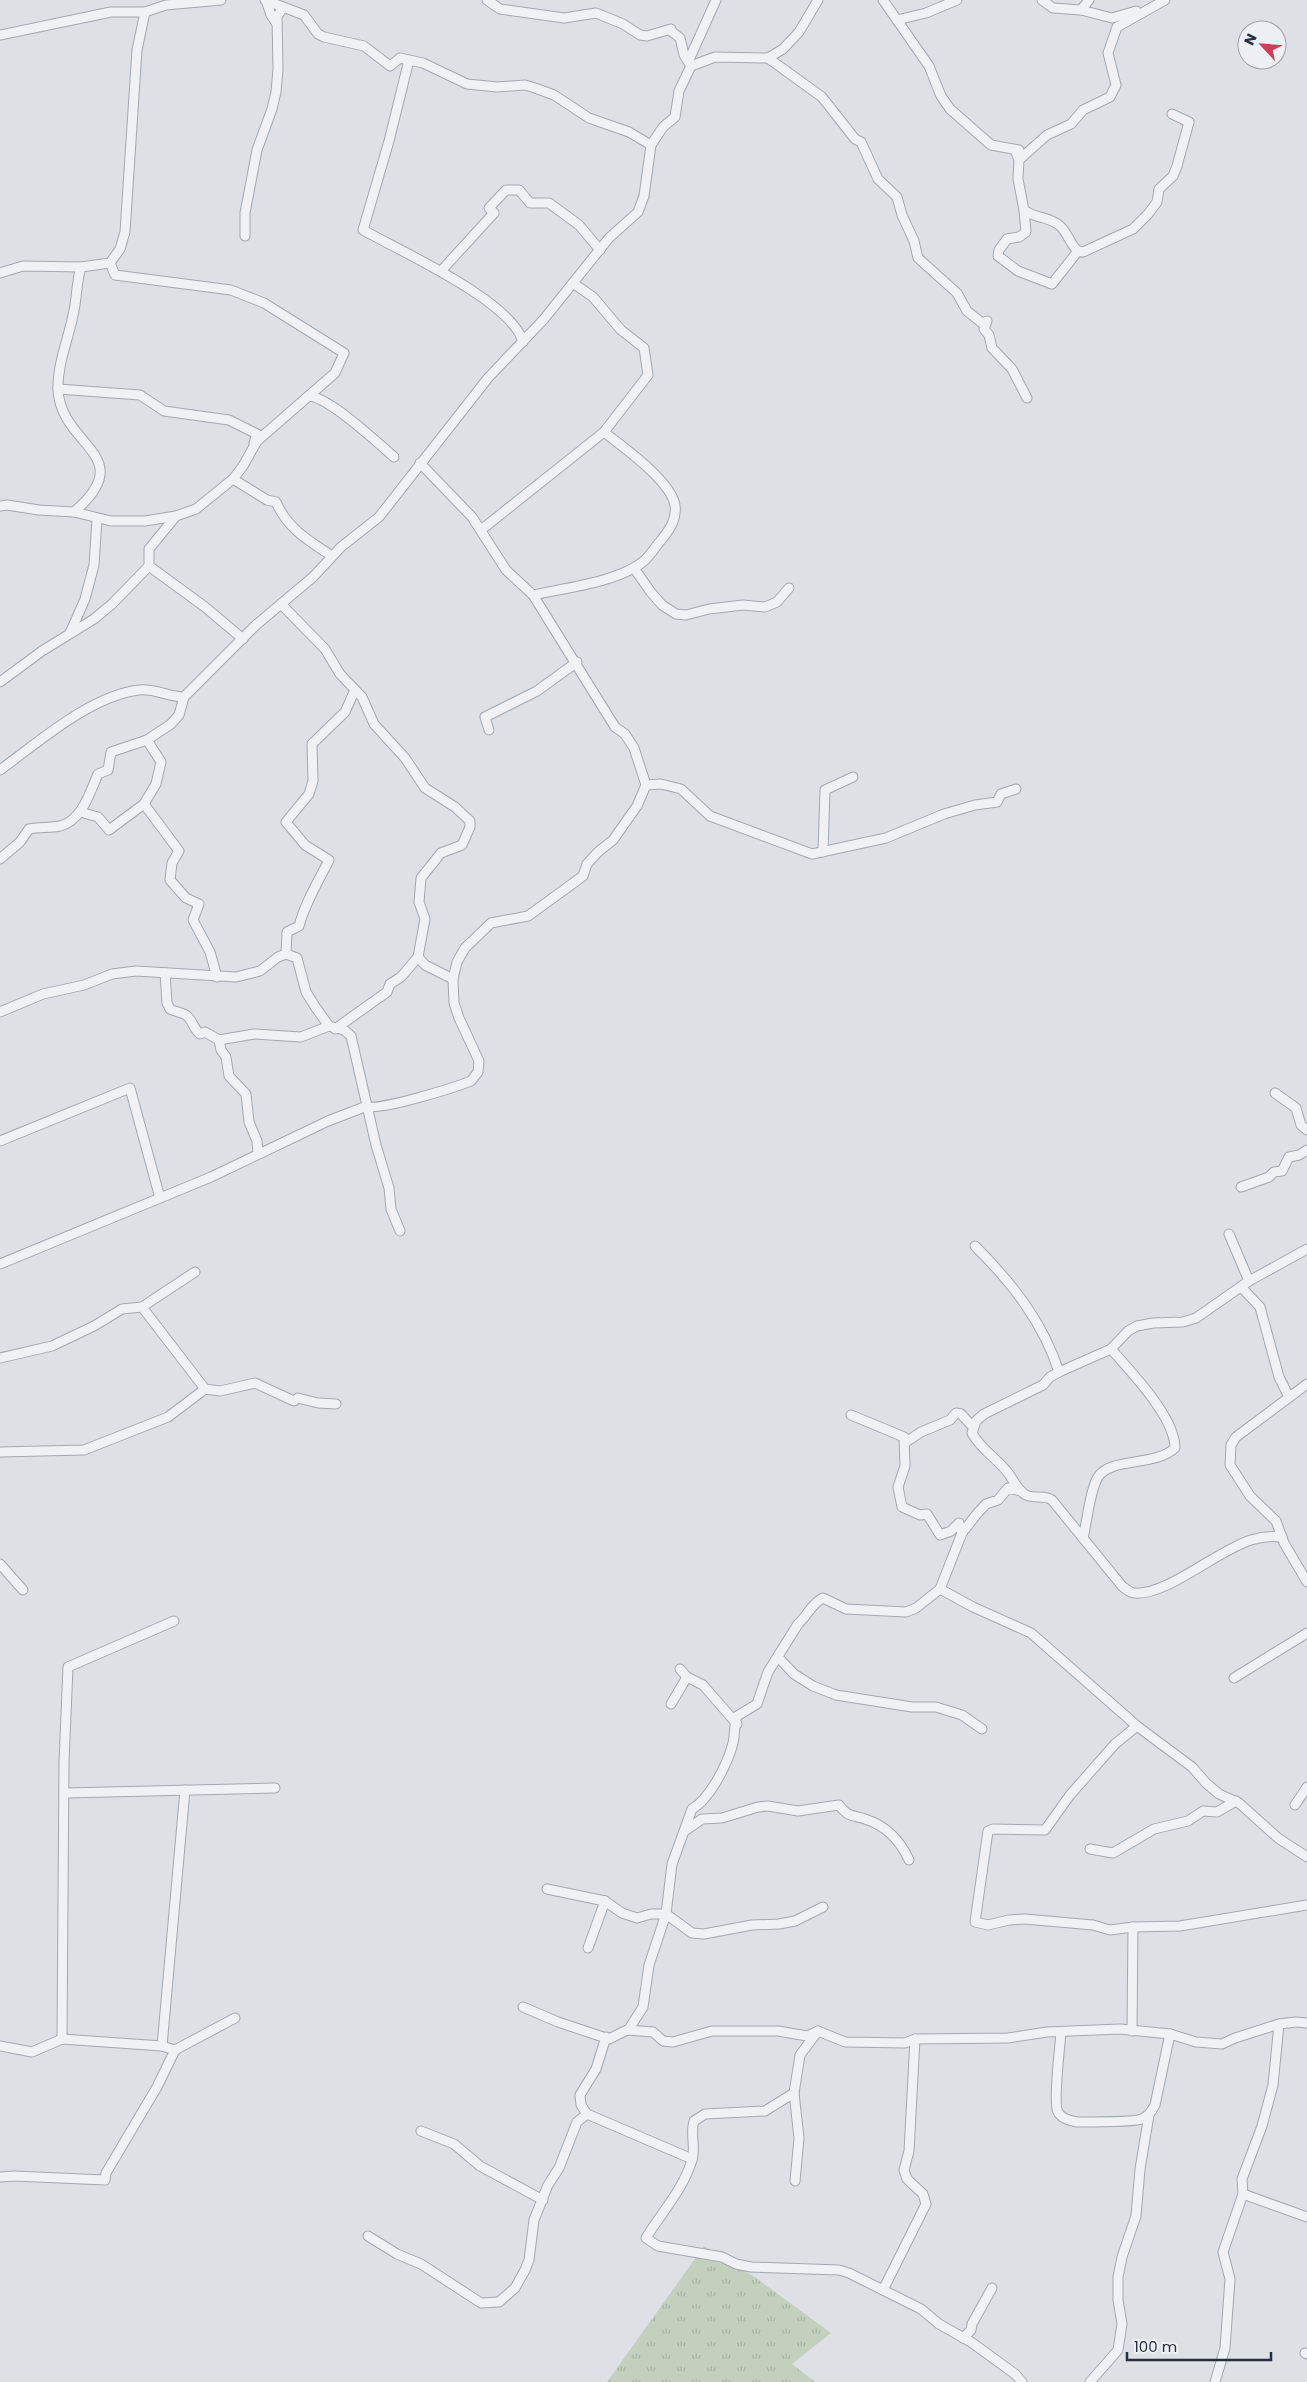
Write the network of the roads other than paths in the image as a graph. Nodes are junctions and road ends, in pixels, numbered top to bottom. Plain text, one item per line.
1 (221, 0) edge
2 (266, 0) edge
3 (487, 0) edge
4 (716, 0) edge
5 (818, 0) edge
6 (883, 0) edge
7 (957, 0) edge
8 (1042, 0) edge
9 (1089, 0) edge
10 (1165, 0) edge
11 (289, 5) edge
12 (1148, 8) junction
13 (1081, 10) junction
14 (145, 12) junction
15 (897, 20) junction
16 (277, 24) junction
17 (0, 35) edge
18 (768, 58) junction
19 (409, 60) junction
20 (690, 63) junction
21 (1172, 114) dead end
22 (651, 145) junction
23 (1015, 150) junction
24 (1026, 151) junction
25 (1019, 160) junction
26 (1024, 210) junction
27 (245, 236) dead end
28 (600, 250) junction
29 (1078, 251) junction
30 (110, 263) junction
31 (81, 267) junction
32 (441, 271) junction
33 (0, 273) edge
34 (573, 283) junction
35 (523, 342) junction
36 (58, 389) junction
37 (309, 396) junction
38 (1027, 398) dead end
39 (604, 432) junction
40 (253, 446) junction
41 (394, 457) dead end
42 (420, 463) junction
43 (233, 479) junction
44 (0, 506) edge
45 (74, 512) junction
46 (176, 516) junction
47 (97, 519) junction
48 (481, 530) junction
49 (332, 556) junction
50 (149, 566) junction
51 (634, 568) junction
52 (789, 588) dead end
53 (533, 595) junction
54 (281, 604) junction
55 (70, 634) junction
56 (242, 639) junction
57 (577, 662) junction
58 (0, 682) edge
59 (355, 690) junction
60 (184, 696) junction
61 (488, 730) dead end
62 (147, 740) junction
63 (0, 770) edge
64 (853, 777) dead end
65 (646, 785) junction
66 (1016, 789) dead end
67 (144, 804) junction
68 (80, 812) junction
69 (823, 852) junction
70 (0, 859) edge
71 (286, 954) junction
72 (418, 957) junction
73 (165, 973) junction
74 (217, 977) junction
75 (453, 979) junction
76 (0, 1012) edge
77 (332, 1028) junction
78 (219, 1040) junction
79 (1275, 1093) dead end
80 (367, 1106) junction
81 (1307, 1130) edge
82 (0, 1141) edge
83 (1307, 1150) edge
84 (258, 1154) junction
85 (1241, 1187) dead end
86 (160, 1198) junction
87 (400, 1231) dead end
88 (1229, 1234) dead end
89 (975, 1246) dead end
90 (1307, 1249) edge
91 (0, 1264) edge
92 (195, 1272) dead end
93 (1245, 1284) junction
94 (142, 1308) junction
95 (1111, 1349) junction
96 (0, 1358) edge
97 (1059, 1372) junction
98 (1307, 1384) edge
99 (205, 1389) junction
100 (1289, 1397) junction
101 (336, 1404) dead end
102 (851, 1414) dead end
103 (973, 1427) junction
104 (906, 1442) junction
105 (0, 1452) edge
106 (1021, 1491) junction
107 (962, 1532) junction
108 (1282, 1537) junction
109 (1083, 1538) junction
110 (0, 1564) edge
111 (1307, 1582) edge
112 (940, 1589) junction
113 (24, 1590) dead end
114 (174, 1621) dead end
115 (1307, 1633) edge
116 (778, 1657) junction
117 (680, 1669) dead end
118 (687, 1677) junction
119 (1234, 1678) dead end
120 (671, 1704) dead end
121 (737, 1724) junction
122 (1137, 1726) junction
123 (982, 1729) dead end
124 (1307, 1787) edge
125 (275, 1788) dead end
126 (185, 1790) junction
127 (65, 1793) junction
128 (1236, 1801) junction
129 (1295, 1805) dead end
130 (692, 1809) junction
131 (702, 1819) junction
132 (686, 1830) junction
133 (1090, 1849) dead end
134 (1307, 1857) edge
135 (910, 1860) dead end
136 (547, 1889) dead end
137 (605, 1901) junction
138 (1307, 1905) edge
139 (823, 1907) dead end
140 (666, 1914) junction
141 (1133, 1927) junction
142 (588, 1948) dead end
143 (523, 2007) dead end
144 (235, 2018) dead end
145 (1307, 2023) edge
146 (1279, 2024) junction
147 (628, 2030) junction
148 (818, 2031) junction
149 (1132, 2031) junction
150 (1061, 2032) junction
151 (1170, 2034) junction
152 (606, 2037) junction
153 (62, 2039) junction
154 (915, 2039) junction
155 (0, 2046) edge
156 (162, 2046) junction
157 (175, 2050) junction
158 (794, 2093) junction
159 (586, 2114) junction
160 (1149, 2115) junction
161 (421, 2131) dead end
162 (692, 2159) junction
163 (0, 2177) edge
164 (795, 2181) dead end
165 (1243, 2194) junction
166 (543, 2200) junction
167 (1307, 2217) edge
168 (368, 2236) dead end
169 (992, 2288) dead end
170 (883, 2290) junction
171 (963, 2338) junction
172 (1022, 2382) edge
173 (1090, 2382) edge
174 (1215, 2382) edge

1 - 14 street
2 - 11 street
2 - 16 street
3 - 20 street
4 - 20 street
5 - 18 street
6 - 15 street
7 - 15 street
8 - 13 street
9 - 13 street
10 - 12 street
11 - 16 street
11 - 19 street
12 - 13 street
12 - 24 street
14 - 17 street
14 - 30 street
15 - 23 street
16 - 27 street
18 - 20 street
18 - 38 street
19 - 22 street
19 - 32 street
20 - 22 street
21 - 29 street
22 - 28 street
23 - 24 street
23 - 25 street
24 - 25 street
25 - 26 street
26 - 29 street
26 - 29 street
28 - 32 street
28 - 34 street
30 - 31 street
30 - 37 street
31 - 33 street
31 - 36 street
32 - 35 street
34 - 35 street
34 - 39 street
35 - 42 street
36 - 40 street
36 - 45 street
37 - 40 street
37 - 41 street
39 - 48 street
39 - 51 street
40 - 43 street
42 - 48 street
42 - 49 street
43 - 46 street
43 - 49 street
44 - 45 street
45 - 47 street
46 - 47 street
46 - 50 street
47 - 55 street
48 - 53 street
49 - 54 street
50 - 55 street
50 - 56 street
51 - 52 street
51 - 53 street
53 - 57 street
54 - 56 street
54 - 59 street
55 - 58 street
56 - 60 street
57 - 61 street
57 - 65 street
59 - 71 street
59 - 72 street
60 - 62 street
60 - 63 street
62 - 67 street
62 - 68 street
64 - 69 street
65 - 69 street
65 - 75 street
66 - 69 street
67 - 68 street
67 - 74 street
68 - 70 street
71 - 74 street
71 - 77 street
72 - 75 street
72 - 77 street
73 - 74 street
73 - 76 street
73 - 78 street
75 - 80 street
77 - 78 street
77 - 80 street
78 - 84 street
79 - 81 street
80 - 84 street
80 - 87 street
82 - 86 street
83 - 85 street
84 - 86 street
86 - 91 street
88 - 93 street
89 - 97 street
90 - 93 street
92 - 94 street
93 - 95 street
93 - 100 street
94 - 96 street
94 - 99 street
95 - 97 street
95 - 109 street
97 - 103 street
98 - 100 street
99 - 101 street
99 - 105 street
100 - 108 street
102 - 104 street
103 - 104 street
103 - 106 street
104 - 107 street
106 - 107 street
106 - 109 street
107 - 112 street
108 - 109 street
108 - 111 street
110 - 113 street
112 - 116 street
112 - 122 street
114 - 127 street
115 - 119 street
116 - 121 street
116 - 123 street
117 - 118 street
118 - 120 street
118 - 121 street
121 - 130 street
122 - 128 street
122 - 141 street
124 - 129 street
125 - 126 street
126 - 127 street
126 - 156 street
127 - 153 street
128 - 133 street
128 - 134 street
130 - 131 street
130 - 132 street
131 - 132 street
131 - 135 street
132 - 140 street
136 - 137 street
137 - 140 street
137 - 142 street
138 - 141 street
139 - 140 street
140 - 147 street
141 - 149 street
143 - 152 street
144 - 157 street
145 - 146 street
146 - 151 street
146 - 165 street
147 - 148 street
147 - 152 street
148 - 154 street
148 - 158 street
149 - 150 street
149 - 151 street
150 - 154 street
150 - 160 street
151 - 160 street
152 - 159 street
153 - 155 street
153 - 156 street
154 - 170 street
156 - 157 street
157 - 163 street
158 - 162 street
158 - 164 street
159 - 162 street
159 - 166 street
160 - 173 street
161 - 166 street
162 - 170 street
165 - 167 street
165 - 174 street
166 - 168 street
169 - 171 street
170 - 171 street
171 - 172 street

